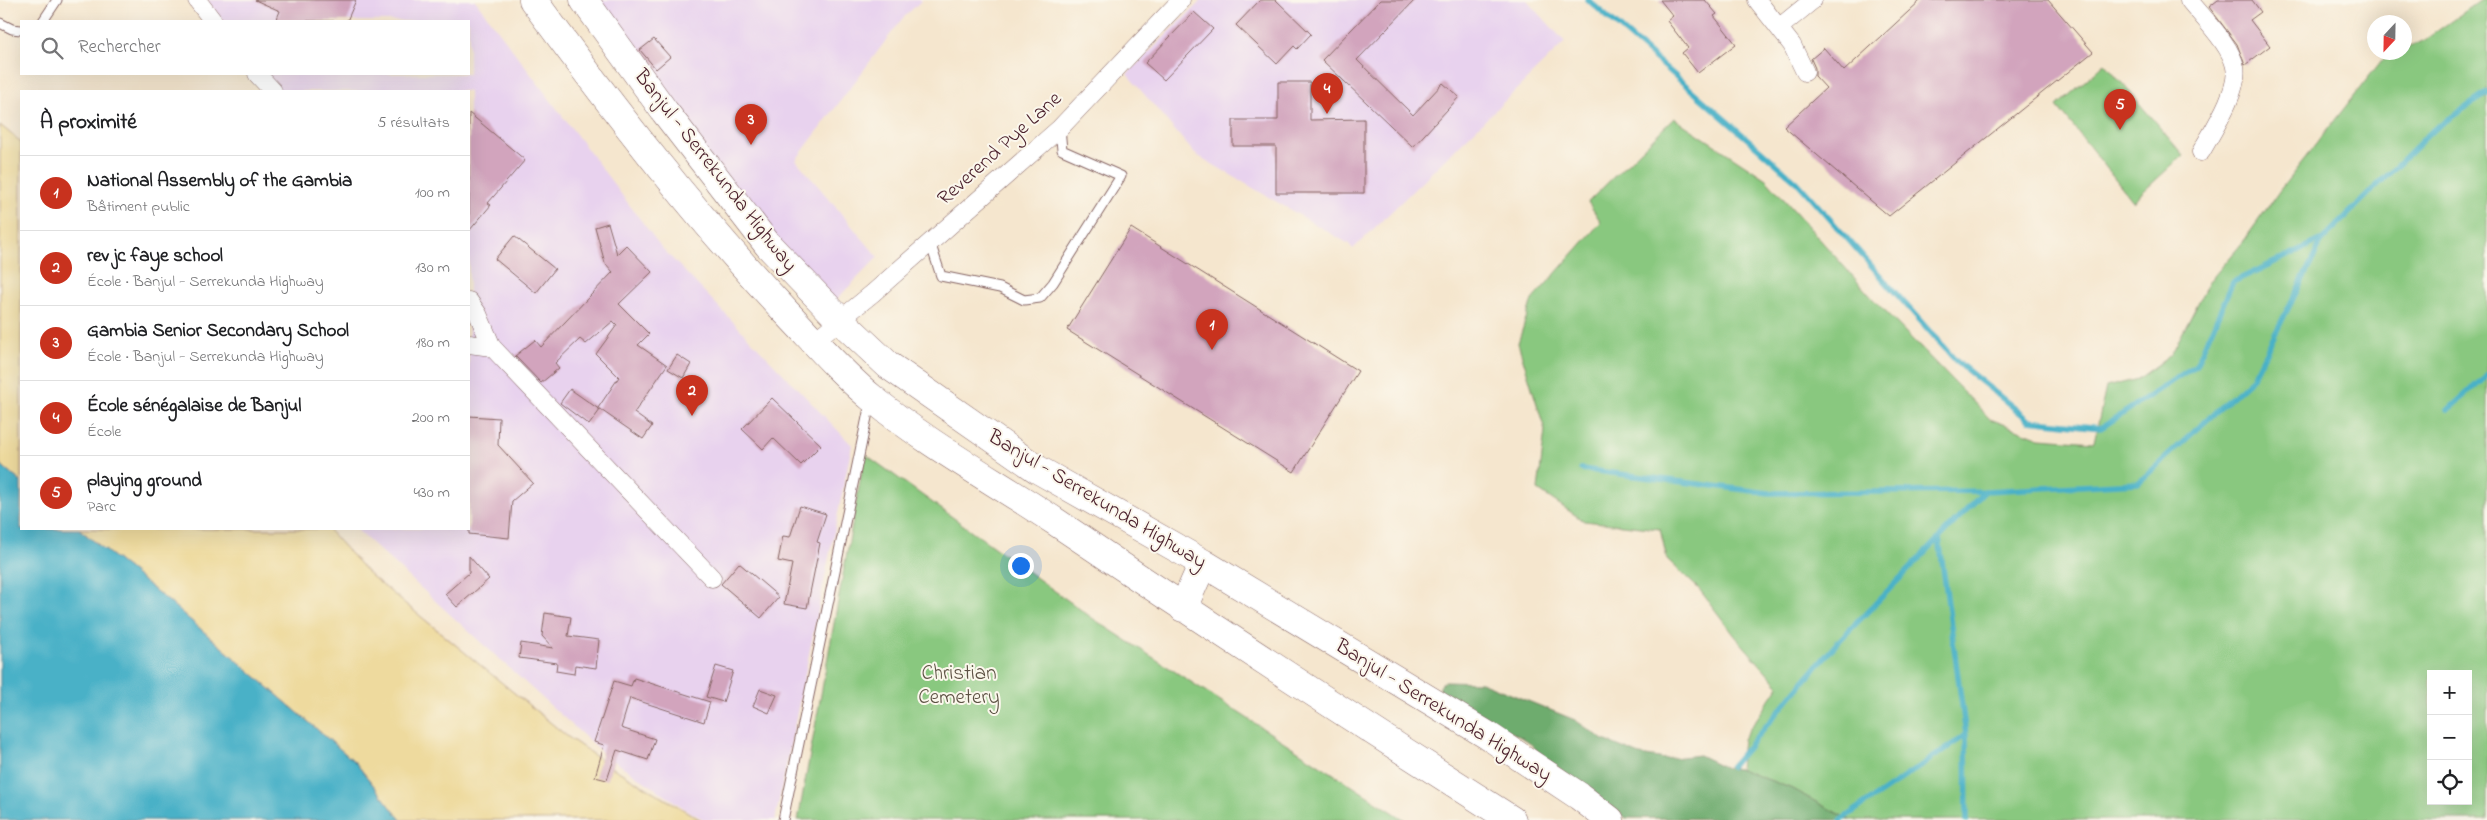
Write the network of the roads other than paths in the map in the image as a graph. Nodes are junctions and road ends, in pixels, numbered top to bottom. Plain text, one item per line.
1 (57, 0) edge
2 (197, 0) edge
3 (533, 0) edge
4 (584, 0) edge
5 (1181, 0) edge
6 (1757, 0) edge
7 (1813, 0) edge
8 (2189, 0) edge
9 (44, 20) edge
10 (212, 20) edge
11 (0, 23) edge
12 (1780, 28) junction
13 (20, 30) edge
14 (1805, 72) dead end
15 (258, 75) edge
16 (273, 90) edge
17 (1060, 128) junction
18 (2201, 152) dead end
19 (930, 242) junction
20 (470, 302) edge
21 (840, 320) junction
22 (814, 341) junction
23 (470, 344) edge
24 (492, 347) junction
25 (871, 398) junction
26 (1202, 563) junction
27 (712, 578) dead end
28 (1183, 608) junction
29 (783, 820) edge
30 (1512, 820) edge
31 (1610, 820) edge

1 - 9 lane
2 - 10 street
3 - 22 highway, Banjul - Serrekunda Highway
4 - 21 highway, Banjul - Serrekunda Highway
5 - 17 street, Reverend Pye Lane
6 - 12 street
7 - 12 street
8 - 18 street
11 - 13 lane
12 - 14 street
15 - 16 street
17 - 19 street, Reverend Pye Lane
17 - 19 lane
19 - 21 street, Reverend Pye Lane
20 - 24 street
21 - 22 street, Reverend Pye Lane
21 - 26 highway, Banjul - Serrekunda Highway
22 - 25 highway, Banjul - Serrekunda Highway
23 - 24 street
24 - 27 street
25 - 28 highway, Banjul - Serrekunda Highway
25 - 29 lane
26 - 28 highway
26 - 31 highway, Banjul - Serrekunda Highway
28 - 30 highway, Banjul - Serrekunda Highway

